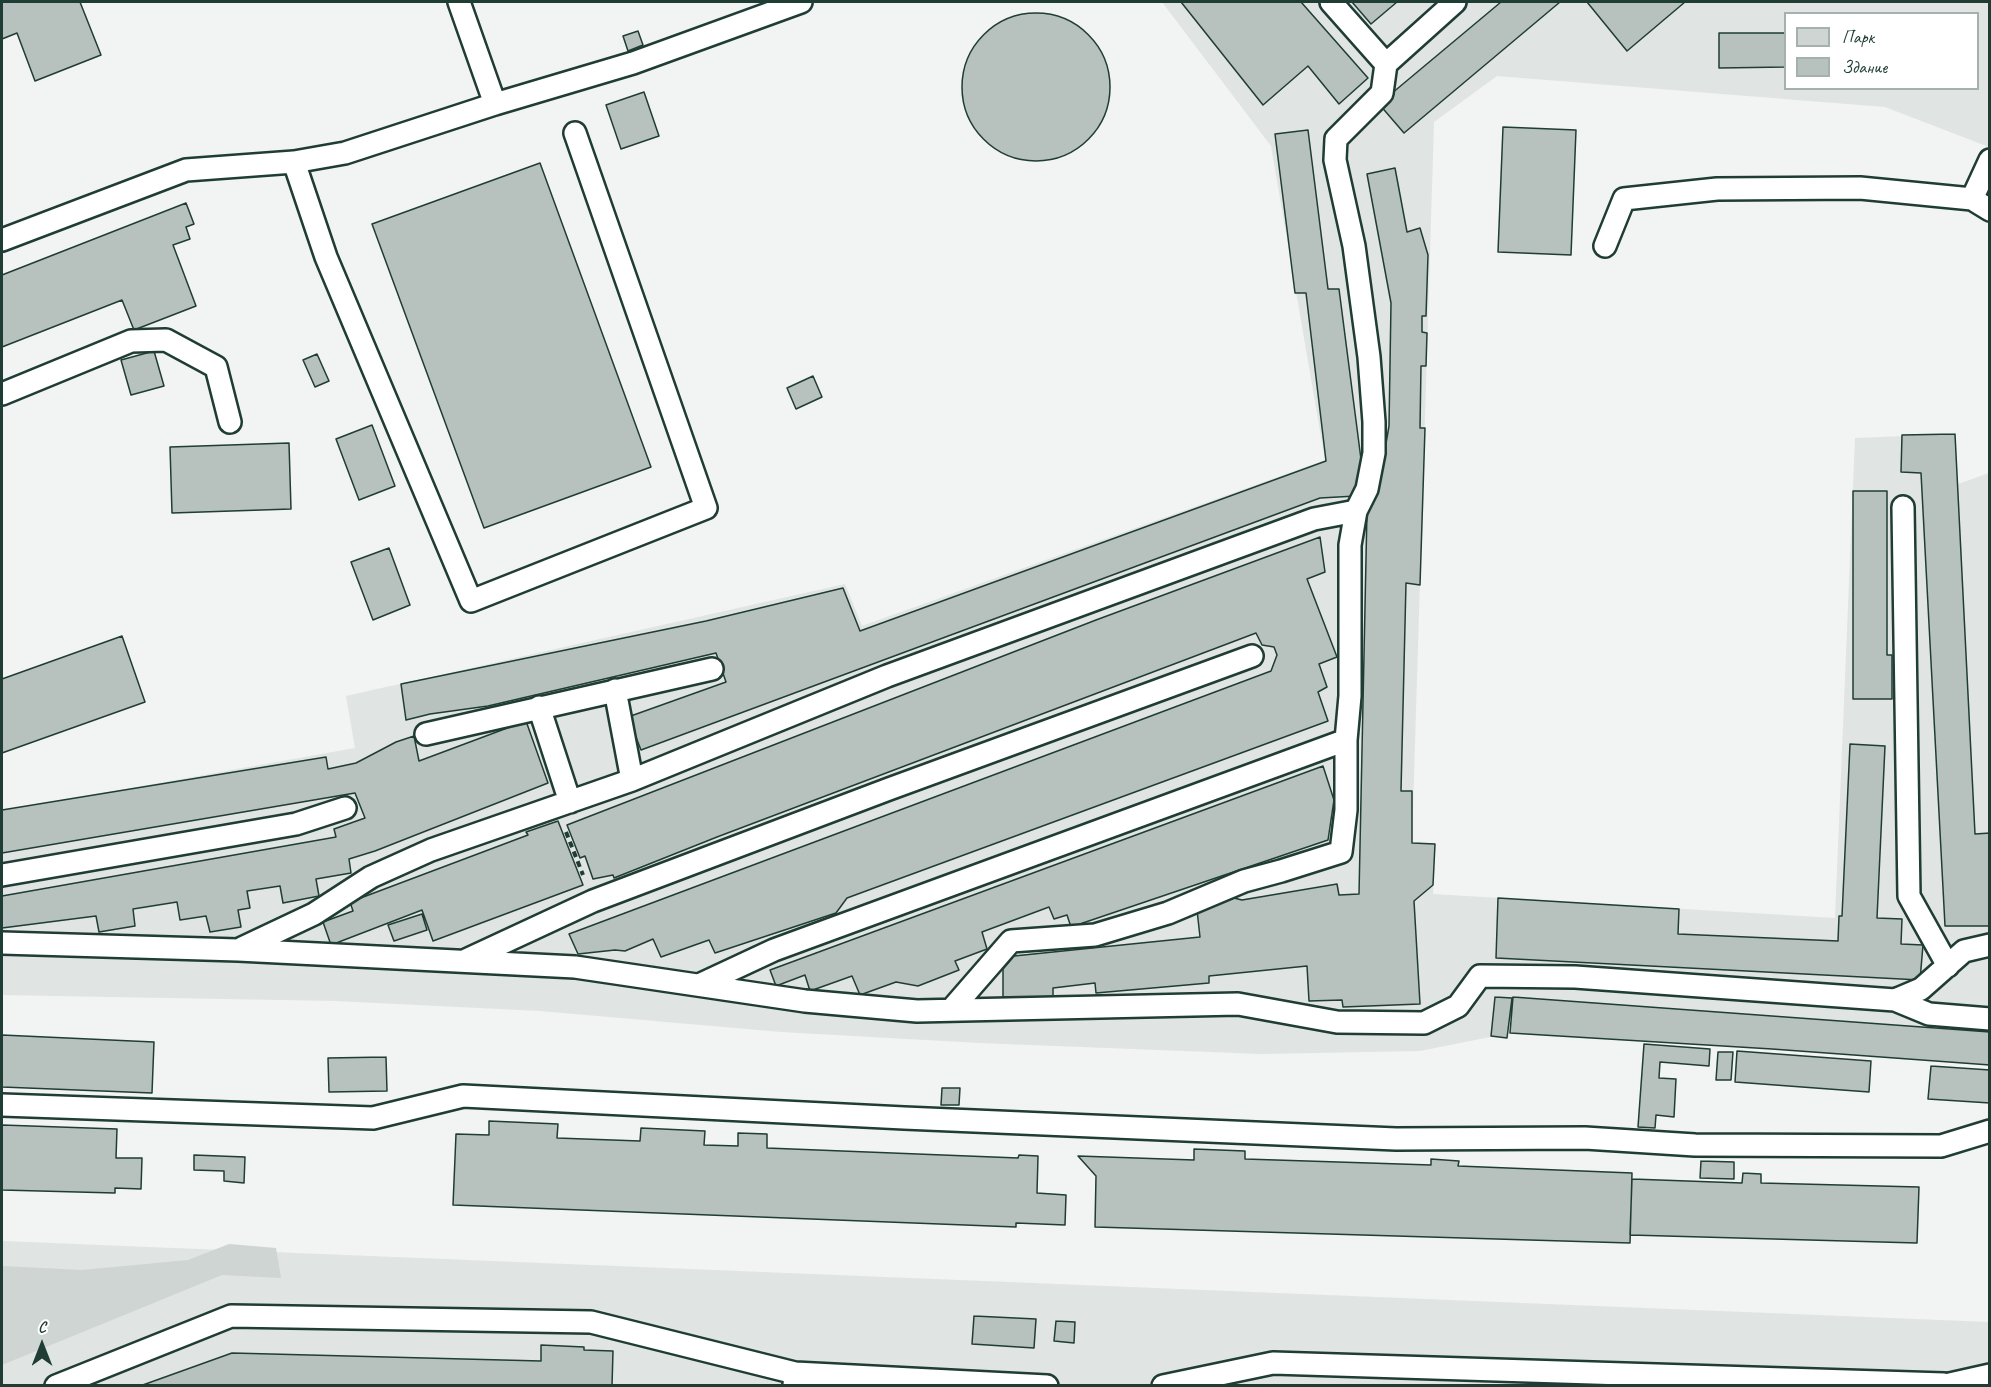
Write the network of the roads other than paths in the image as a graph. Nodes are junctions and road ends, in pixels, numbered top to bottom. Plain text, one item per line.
1 (459, 2) edge
2 (801, 2) edge
3 (1330, 2) edge
4 (1455, 2) edge
5 (1386, 64) junction
6 (495, 104) junction
7 (574, 133) dead end
8 (1989, 160) edge
9 (294, 162) junction
10 (1981, 204) edge
11 (2, 240) edge
12 (1605, 246) dead end
13 (2, 394) edge
14 (230, 422) dead end
15 (1903, 507) dead end
16 (1356, 512) junction
17 (1252, 656) dead end
18 (712, 669) dead end
19 (615, 690) junction
20 (539, 707) junction
21 (426, 734) dead end
22 (1346, 740) junction
23 (632, 780) junction
24 (563, 804) junction
25 (345, 807) dead end
26 (2, 875) edge
27 (2, 943) edge
28 (1989, 945) edge
29 (238, 950) junction
30 (462, 962) junction
31 (1948, 966) junction
32 (699, 985) junction
33 (1895, 1000) junction
34 (951, 1010) junction
35 (1989, 1019) edge
36 (2, 1105) edge
37 (1989, 1131) edge
38 (1989, 1375) edge
39 (794, 1379) edge
40 (1942, 1385) edge
41 (56, 1386) edge
42 (1047, 1386) edge
43 (1163, 1386) edge

1 - 6 lane
2 - 6 lane
3 - 5 lane
4 - 5 lane
5 - 16 lane
6 - 9 lane
7 - 9 lane
8 - 10 lane
9 - 11 lane
10 - 12 lane
13 - 14 lane
15 - 31 lane
16 - 22 lane
16 - 23 lane
17 - 30 lane
18 - 19 lane
19 - 20 lane
19 - 23 lane
20 - 21 lane
20 - 24 lane
22 - 32 lane
22 - 34 lane
23 - 24 lane
24 - 29 lane
25 - 26 lane
27 - 29 lane
28 - 31 lane
29 - 30 lane
30 - 32 lane
31 - 33 lane
32 - 34 lane
33 - 34 lane
33 - 35 lane
36 - 37 lane
38 - 40 lane
39 - 41 lane
39 - 42 lane
40 - 43 lane

